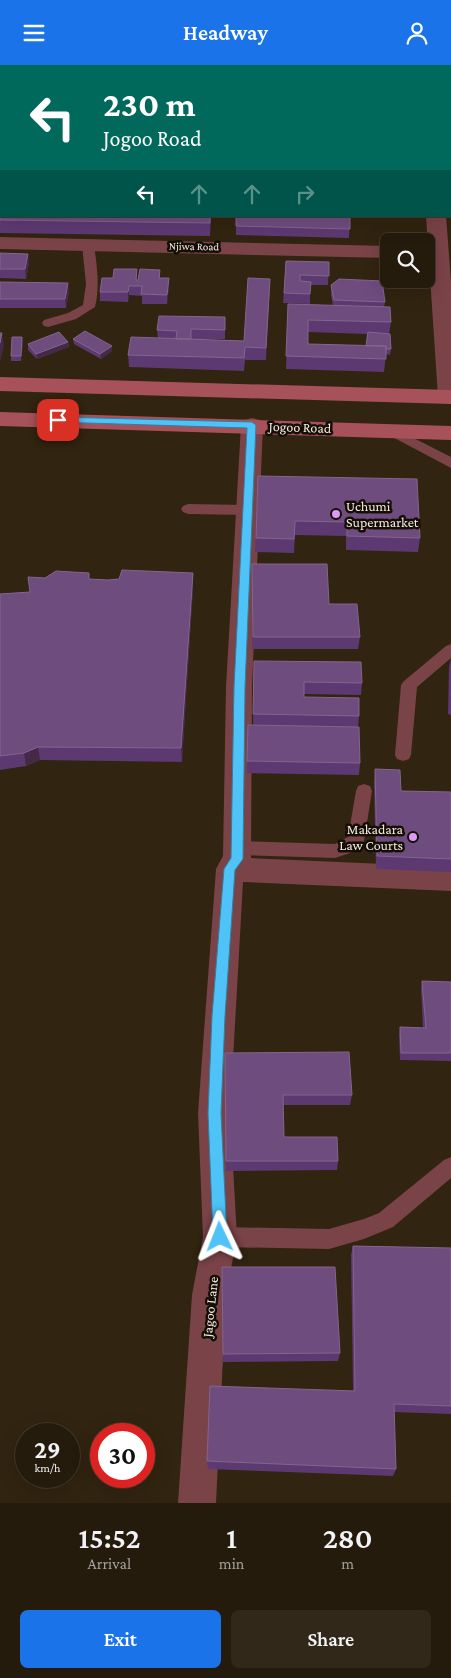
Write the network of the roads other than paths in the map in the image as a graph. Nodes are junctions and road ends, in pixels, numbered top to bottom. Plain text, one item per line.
1 (436, 217) edge
2 (0, 243) edge
3 (88, 245) junction
4 (380, 252) edge
5 (439, 254) edge
6 (48, 323) dead end
7 (0, 384) edge
8 (450, 397) edge
9 (0, 419) edge
10 (252, 425) junction
11 (390, 430) junction
12 (451, 433) edge
13 (451, 463) edge
14 (188, 509) dead end
15 (248, 510) junction
16 (451, 650) edge
17 (403, 755) dead end
18 (364, 791) dead end
19 (233, 859) junction
20 (451, 879) edge
21 (451, 1166) edge
22 (220, 1237) junction
23 (197, 1503) edge

1 - 5 street
2 - 3 street, Njiwa Road
3 - 4 street, Njiwa Road
3 - 6 lane
5 - 8 street
7 - 8 main road
9 - 10 main road, Jogoo Road
10 - 11 main road, Jogoo Road
10 - 15 street, Jagoo Lane
11 - 12 main road, Jogoo Road
11 - 13 lane
14 - 15 lane
15 - 19 street, Jagoo Lane
16 - 17 lane
18 - 19 lane
19 - 20 street
19 - 22 street, Jagoo Lane
21 - 22 lane
22 - 23 street, Jagoo Lane

